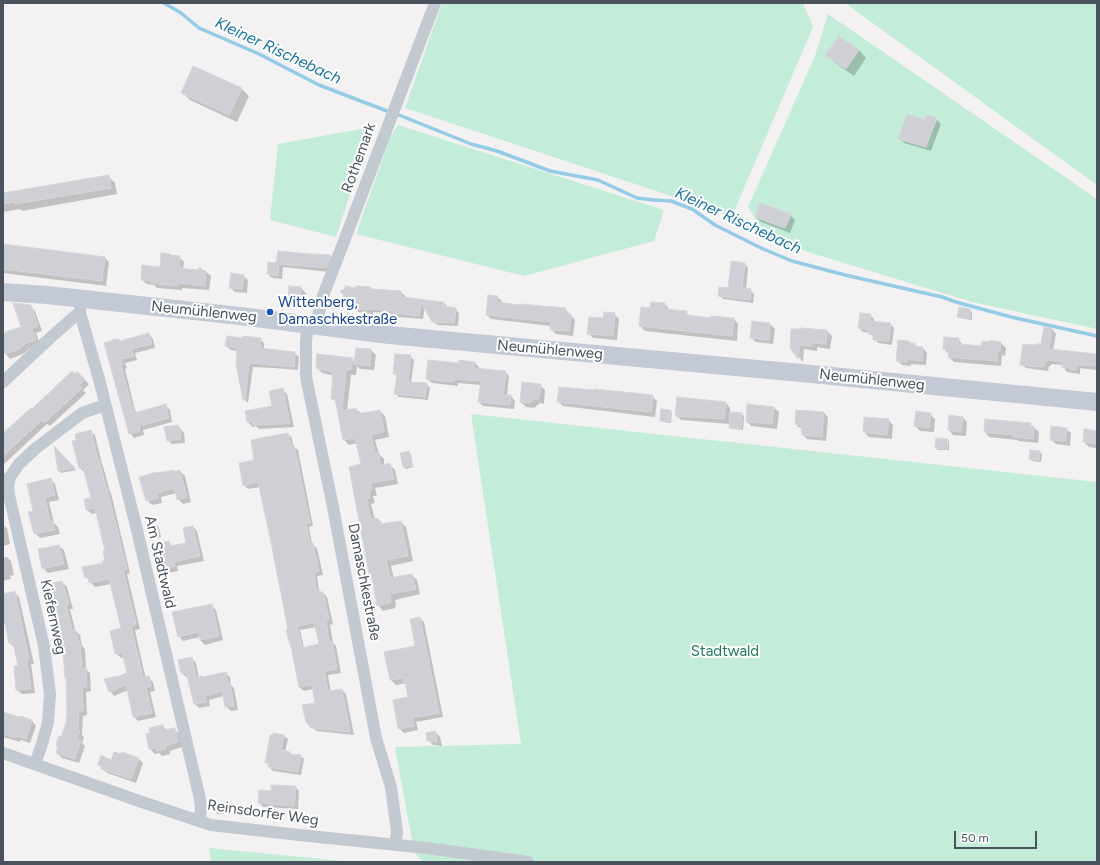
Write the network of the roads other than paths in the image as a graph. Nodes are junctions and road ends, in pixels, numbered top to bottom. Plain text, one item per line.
1 (435, 3) edge
2 (3, 292) edge
3 (80, 306) junction
4 (312, 325) junction
5 (3, 382) edge
6 (1097, 402) edge
7 (105, 405) junction
8 (6, 480) edge
9 (3, 753) edge
10 (35, 764) junction
11 (199, 820) junction
12 (395, 845) junction
13 (528, 862) edge

1 - 4 street, Rothemark
2 - 3 street, Neumühlenweg
3 - 4 street, Neumühlenweg
3 - 5 street
3 - 7 street, Am Stadtwald
4 - 6 street, Neumühlenweg
4 - 12 street, Damaschkestraße
7 - 8 street, Kiefernweg
7 - 11 street, Am Stadtwald
8 - 10 street, Kiefernweg
9 - 10 street, Reinsdorfer Weg
10 - 11 street, Reinsdorfer Weg
11 - 12 street, Reinsdorfer Weg
12 - 13 street, Reinsdorfer Weg

